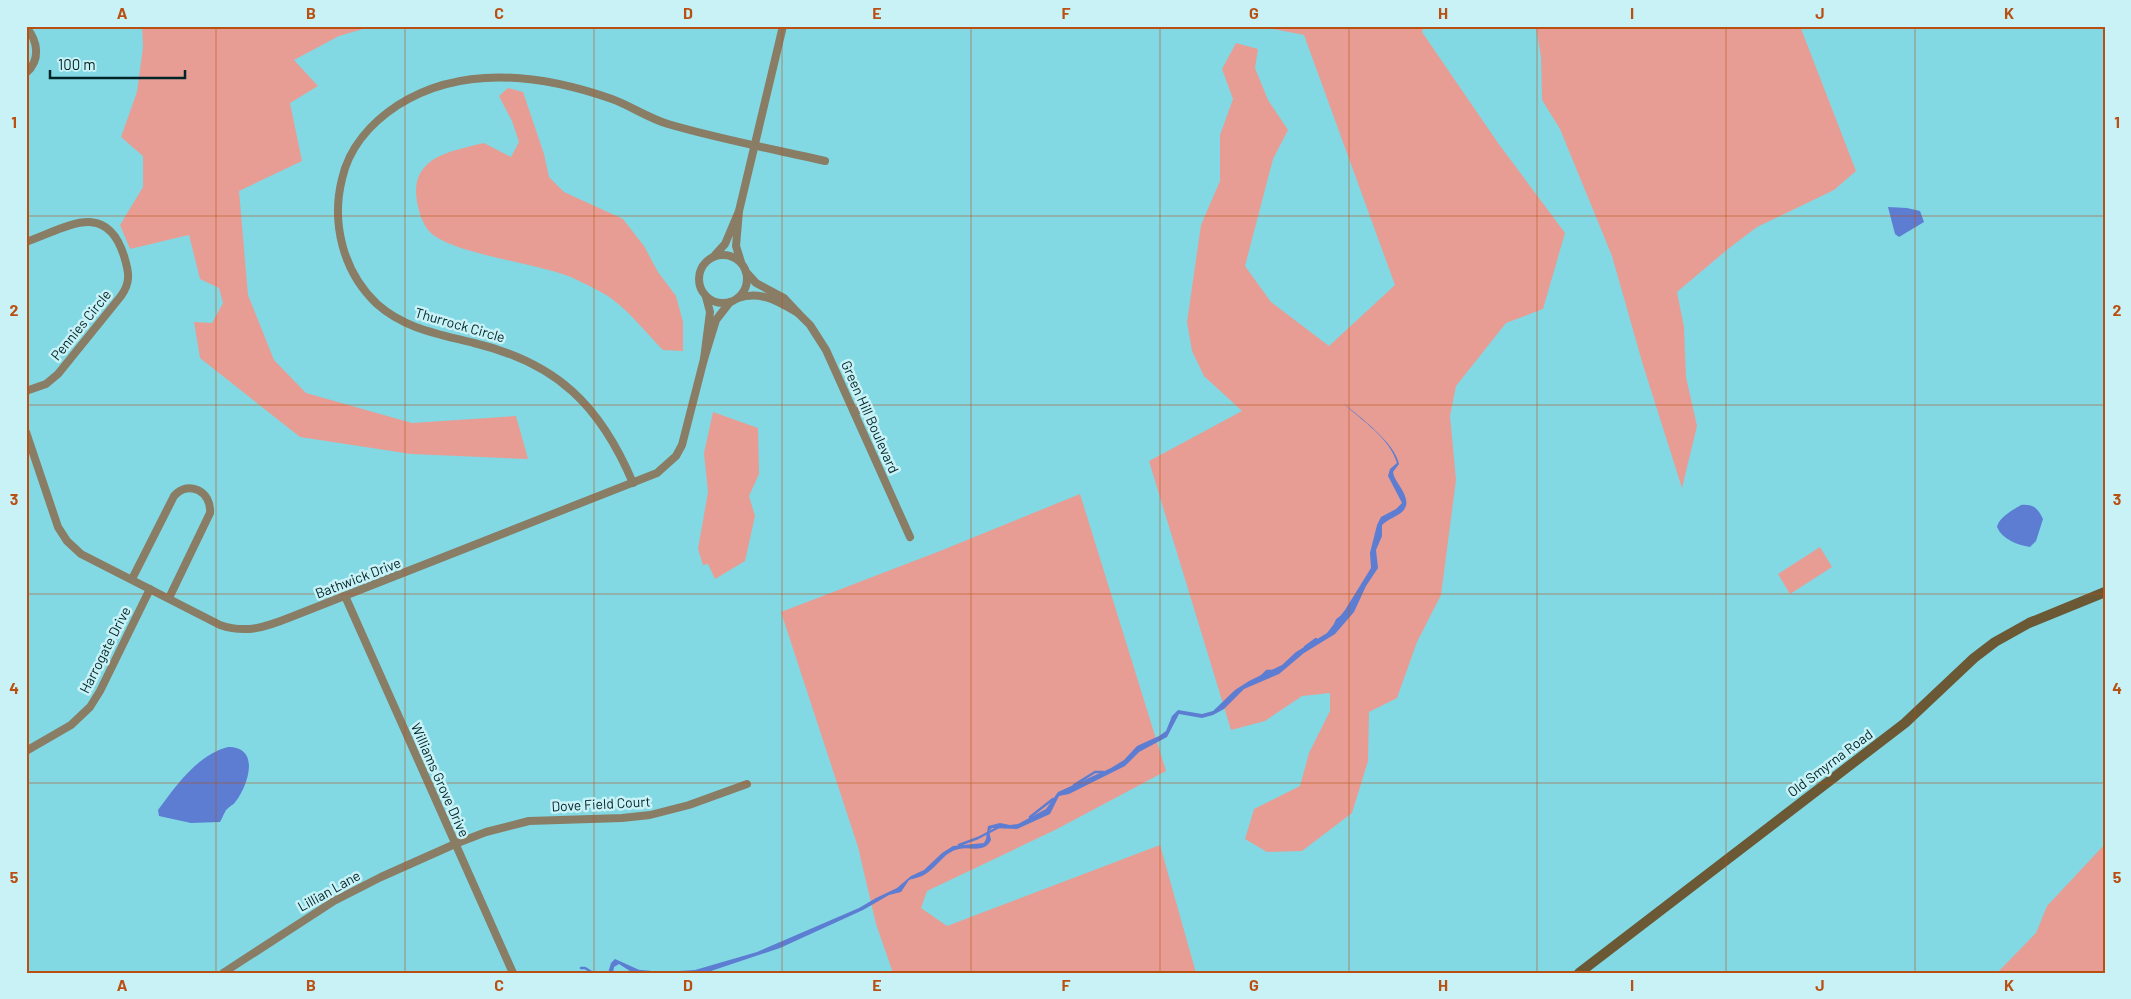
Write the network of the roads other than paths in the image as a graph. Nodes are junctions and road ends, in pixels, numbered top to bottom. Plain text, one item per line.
1 (783, 26) edge
2 (26, 27) edge
3 (26, 73) edge
4 (754, 145) junction
5 (825, 160) dead end
6 (738, 211) junction
7 (26, 242) edge
8 (709, 260) junction
9 (743, 268) junction
10 (703, 293) junction
11 (734, 300) junction
12 (798, 313) junction
13 (704, 359) junction
14 (26, 391) edge
15 (868, 406) dead end
16 (854, 412) junction
17 (26, 432) edge
18 (633, 482) junction
19 (910, 537) dead end
20 (132, 579) junction
21 (150, 589) junction
22 (2105, 592) edge
23 (345, 596) junction
24 (169, 598) junction
25 (26, 751) edge
26 (747, 784) dead end
27 (454, 844) junction
28 (223, 973) edge
29 (513, 973) edge
30 (1579, 973) edge

1 - 4 street
2 - 3 street
4 - 5 street, Thurrock Circle
4 - 6 street
4 - 18 street, Thurrock Circle
6 - 8 street
6 - 9 street
7 - 14 street, Pennies Circle
8 - 9 street
8 - 10 street
9 - 11 street
9 - 12 street, Green Hill Boulevard
10 - 11 street
10 - 13 street, Bathwick Drive
11 - 12 street, Green Hill Boulevard
11 - 13 street, Bathwick Drive
12 - 16 street, Green Hill Boulevard
13 - 18 street, Bathwick Drive
15 - 16 street
16 - 19 street, Green Hill Boulevard
17 - 20 street, Bathwick Drive
18 - 23 street, Bathwick Drive
20 - 21 street, Bathwick Drive
20 - 24 street
21 - 24 street, Bathwick Drive
21 - 25 street, Harrogate Drive
22 - 30 street, Old Smyrna Road
23 - 24 street, Bathwick Drive
23 - 27 street, Williams Grove Drive
26 - 27 street, Dove Field Court
27 - 28 street, Lillian Lane
27 - 29 street, Williams Grove Drive

